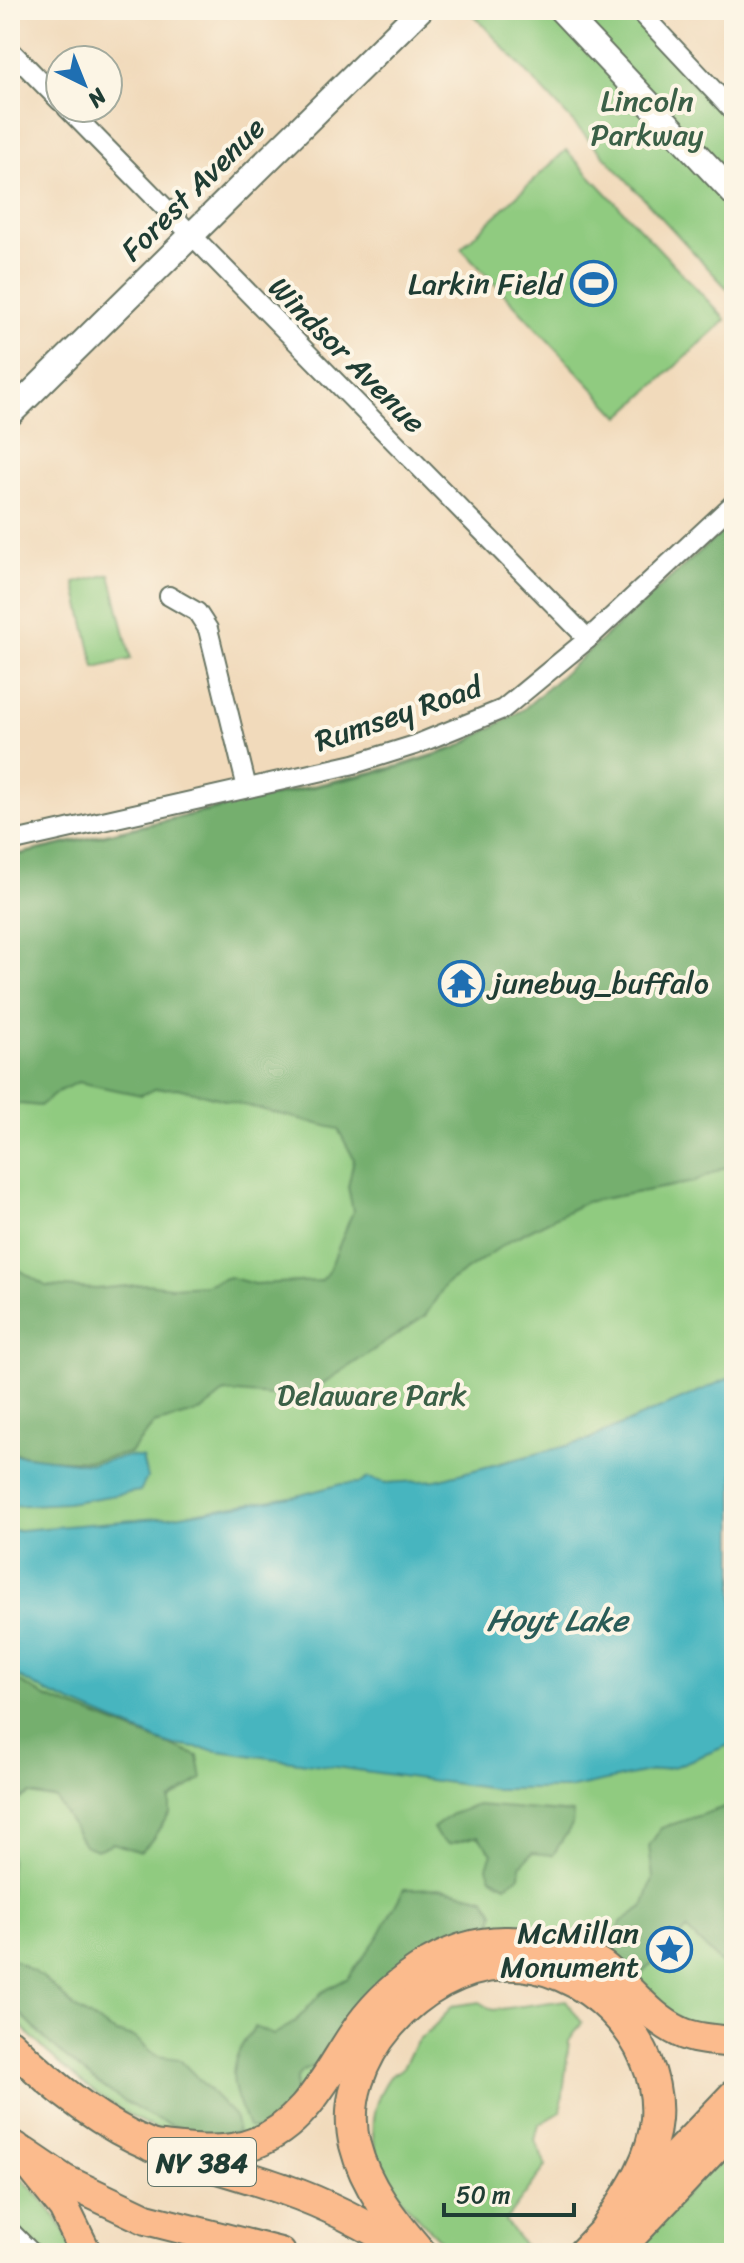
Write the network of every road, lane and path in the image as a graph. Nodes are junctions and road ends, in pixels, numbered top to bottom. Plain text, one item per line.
1 (420, 10) edge
2 (561, 10) edge
3 (638, 10) edge
4 (10, 50) edge
5 (44, 85) edge
6 (734, 112) edge
7 (82, 124) edge
8 (734, 194) edge
9 (191, 236) junction
10 (10, 414) edge
11 (734, 503) edge
12 (169, 596) dead end
13 (588, 639) junction
14 (247, 788) junction
15 (10, 842) edge
16 (734, 2042) edge
17 (10, 2044) edge
18 (734, 2095) edge
19 (734, 2127) edge
20 (13, 2145) edge
21 (152, 2146) junction
22 (652, 2214) junction
23 (10, 2231) edge
24 (610, 2241) edge
25 (32, 2253) edge
26 (86, 2253) edge
27 (280, 2253) edge
28 (412, 2253) edge
29 (421, 2253) edge
30 (583, 2253) edge
31 (635, 2253) edge

1 - 9 street, Forest Avenue
2 - 8 street
3 - 6 street
4 - 5 street
7 - 9 street, Windsor Avenue
9 - 10 street, Forest Avenue
9 - 13 street, Windsor Avenue
11 - 13 street, Rumsey Road
12 - 14 street
13 - 14 street, Rumsey Road
14 - 15 street, Rumsey Road
16 - 21 main road
17 - 21 main road, NY 384
18 - 24 main road
19 - 22 main road
20 - 26 main road
20 - 27 main road, NY 384
21 - 28 main road, NY 384
22 - 24 main road
22 - 31 main road
23 - 25 street
24 - 29 main road
24 - 30 main road

